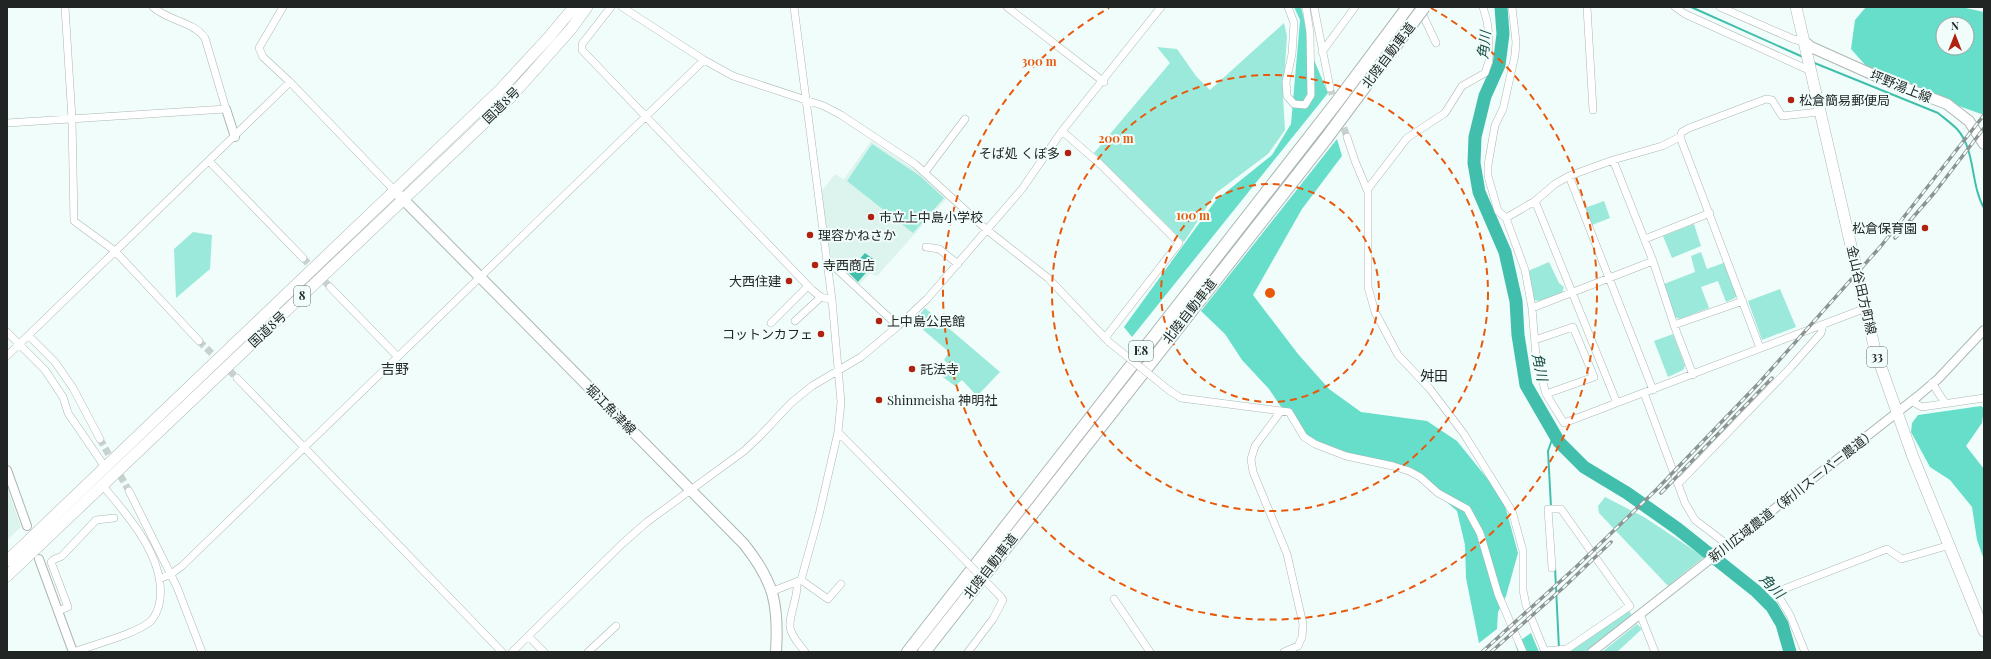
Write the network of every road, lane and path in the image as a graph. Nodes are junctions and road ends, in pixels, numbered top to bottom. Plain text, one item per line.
1 (65, 7) edge
2 (153, 7) edge
3 (283, 7) edge
4 (574, 7) edge
5 (587, 7) edge
6 (611, 7) edge
7 (622, 7) edge
8 (794, 7) edge
9 (1007, 7) edge
10 (1161, 7) edge
11 (1288, 7) edge
12 (1306, 7) edge
13 (1314, 7) edge
14 (1355, 7) edge
15 (1408, 7) edge
16 (1419, 7) edge
17 (1424, 7) edge
18 (1483, 7) edge
19 (1512, 7) edge
20 (1587, 7) edge
21 (1675, 7) edge
22 (1720, 7) edge
23 (1796, 7) edge
24 (1436, 43) dead end
25 (1805, 44) junction
26 (1322, 52) junction
27 (704, 60) junction
28 (1811, 71) junction
29 (290, 82) junction
30 (1104, 82) junction
31 (1330, 88) tunnel mouth
32 (805, 99) junction
33 (226, 109) junction
34 (1593, 110) dead end
35 (1819, 112) junction
36 (647, 117) junction
37 (72, 119) junction
38 (965, 119) dead end
39 (7, 123) edge
40 (1062, 132) junction
41 (235, 136) junction
42 (1348, 137) tunnel mouth
43 (1680, 137) junction
44 (1984, 144) edge
45 (1613, 160) junction
46 (209, 161) junction
47 (925, 172) junction
48 (1569, 176) junction
49 (1367, 190) junction
50 (395, 191) junction
51 (405, 200) junction
52 (1535, 201) junction
53 (1710, 213) junction
54 (1506, 218) junction
55 (987, 230) junction
56 (1645, 239) junction
57 (926, 247) dead end
58 (115, 251) junction
59 (303, 258) tunnel mouth
60 (827, 260) junction
61 (1653, 262) junction
62 (958, 264) junction
63 (480, 276) junction
64 (1609, 278) junction
65 (808, 286) junction
66 (330, 287) tunnel mouth
67 (1571, 293) junction
68 (821, 298) junction
69 (832, 300) junction
70 (1743, 300) junction
71 (1532, 308) junction
72 (1866, 308) junction
73 (796, 321) dead end
74 (771, 323) dead end
75 (1674, 325) junction
76 (1823, 325) junction
77 (898, 326) junction
78 (1984, 330) edge
79 (7, 332) edge
80 (29, 336) junction
81 (1107, 340) junction
82 (1535, 340) junction
83 (200, 341) tunnel mouth
84 (20, 345) junction
85 (1760, 348) junction
86 (7, 356) edge
87 (397, 356) junction
88 (839, 371) junction
89 (1693, 374) junction
90 (237, 378) tunnel mouth
91 (1932, 384) junction
92 (1653, 390) junction
93 (1644, 393) junction
94 (1546, 394) junction
95 (1984, 398) edge
96 (1911, 401) junction
97 (1617, 403) junction
98 (1945, 403) junction
99 (1281, 411) junction
100 (1896, 413) junction
101 (838, 432) junction
102 (100, 440) tunnel mouth
103 (303, 447) junction
104 (105, 467) junction
105 (7, 470) edge
106 (1678, 484) junction
107 (102, 485) junction
108 (692, 489) junction
109 (10, 490) edge
110 (129, 491) tunnel mouth
111 (114, 518) dead end
112 (27, 526) dead end
113 (1950, 545) junction
114 (1726, 547) junction
115 (39, 559) dead end
116 (7, 562) edge
117 (1552, 568) dead end
118 (171, 574) junction
119 (7, 576) edge
120 (159, 578) junction
121 (799, 581) junction
122 (841, 584) dead end
123 (773, 591) junction
124 (1114, 599) dead end
125 (58, 611) junction
126 (1640, 614) junction
127 (616, 626) dead end
128 (1984, 631) edge
129 (528, 636) junction
130 (74, 652) edge
131 (202, 652) edge
132 (502, 652) edge
133 (512, 652) edge
134 (544, 652) edge
135 (588, 652) edge
136 (776, 652) edge
137 (805, 652) edge
138 (908, 652) edge
139 (924, 652) edge
140 (968, 652) edge
141 (1150, 652) edge
142 (1284, 652) edge
143 (1523, 652) edge
144 (1545, 652) edge
145 (1592, 652) edge
146 (1655, 652) edge
147 (1805, 652) edge

1 - 37 street
2 - 33 street
3 - 29 street
4 - 50 main road, 国道8号 / 8
5 - 51 main road, 国道8号 / 8
6 - 36 street
7 - 27 street
8 - 32 street
9 - 30 street
10 - 30 street
11 - 12 street
13 - 26 street
14 - 26 street
15 - 138 highway, 北陸自動車道 / E8
16 - 24 street
17 - 139 highway, 北陸自動車道 / E8, bridge
18 - 49 street
19 - 54 street
20 - 34 street
21 - 28 street
22 - 25 street
23 - 25 main road, 金山谷田方町線 / 33
25 - 28 main road, 金山谷田方町線 / 33
25 - 44 main road, 坪野湯上線
26 - 31 street
27 - 32 street
27 - 36 street
28 - 35 main road, 金山谷田方町線 / 33
29 - 41 street
29 - 50 street
30 - 40 street
32 - 47 street
32 - 60 street
33 - 37 street
33 - 41 street
35 - 43 street
35 - 72 main road, 金山谷田方町線 / 33
36 - 63 street
36 - 65 street
37 - 39 street
37 - 58 street
38 - 47 street
40 - 55 street
40 - 81 street
41 - 46 street
42 - 49 street
43 - 45 street
43 - 53 street
45 - 48 street
45 - 56 street
46 - 58 street
46 - 59 street
47 - 55 street
48 - 52 street
48 - 64 street
49 - 144 street
50 - 51 main road, 堀江魚津線
50 - 104 main road, 国道8号 / 8
51 - 63 main road, 堀江魚津線
51 - 107 main road, 国道8号 / 8
52 - 54 street
52 - 67 street
53 - 56 street
53 - 70 street
54 - 71 street
55 - 62 street
55 - 81 street
56 - 61 street
57 - 62 street
58 - 80 street
58 - 83 street
60 - 69 street
60 - 77 street
61 - 64 street
61 - 75 street
62 - 77 street
63 - 87 street
63 - 108 main road, 堀江魚津線
64 - 67 street
64 - 92 street
65 - 68 street
65 - 74 street
66 - 87 street
67 - 71 street
67 - 97 street
68 - 69 street
68 - 73 street
69 - 88 street
70 - 75 street
70 - 85 street
71 - 82 street
72 - 76 street
72 - 100 main road, 金山谷田方町線 / 33
75 - 89 street
76 - 85 street
76 - 106 street
77 - 88 street
78 - 91 street, 新川広域農道（新川スーパー農道）
79 - 84 street
80 - 84 street
80 - 102 street
81 - 99 street, bridge
82 - 94 street
82 - 94 street
84 - 86 street
84 - 104 street
85 - 89 street
87 - 103 street
88 - 101 street
88 - 108 street
89 - 92 street
90 - 103 street
91 - 96 street, 新川広域農道（新川スーパー農道）
91 - 98 street
92 - 93 street
93 - 97 street
93 - 106 street
94 - 97 street
95 - 98 street
96 - 98 street
96 - 100 street, 新川広域農道（新川スーパー農道）
99 - 142 street
99 - 143 street
100 - 113 main road, 金山谷田方町線 / 33
100 - 114 street, 新川広域農道（新川スーパー農道）
101 - 121 street
101 - 140 street, bridge
103 - 118 street
103 - 132 street
104 - 116 main road, 国道8号 / 8
105 - 109 street
106 - 114 street
107 - 119 main road, 国道8号 / 8
107 - 120 street
108 - 123 main road, 堀江魚津線
108 - 129 street
109 - 112 street
110 - 118 street
111 - 125 street
113 - 128 main road, 金山谷田方町線 / 33
113 - 147 street
114 - 126 street, 新川広域農道（新川スーパー農道）
115 - 125 street
117 - 144 street
118 - 120 street
118 - 131 street
120 - 130 street
121 - 122 street
121 - 123 street
121 - 137 street
123 - 136 main road, 堀江魚津線
124 - 141 street
125 - 130 street
126 - 145 street, 新川広域農道（新川スーパー農道）
126 - 146 street
127 - 135 street
129 - 133 street
129 - 134 street

